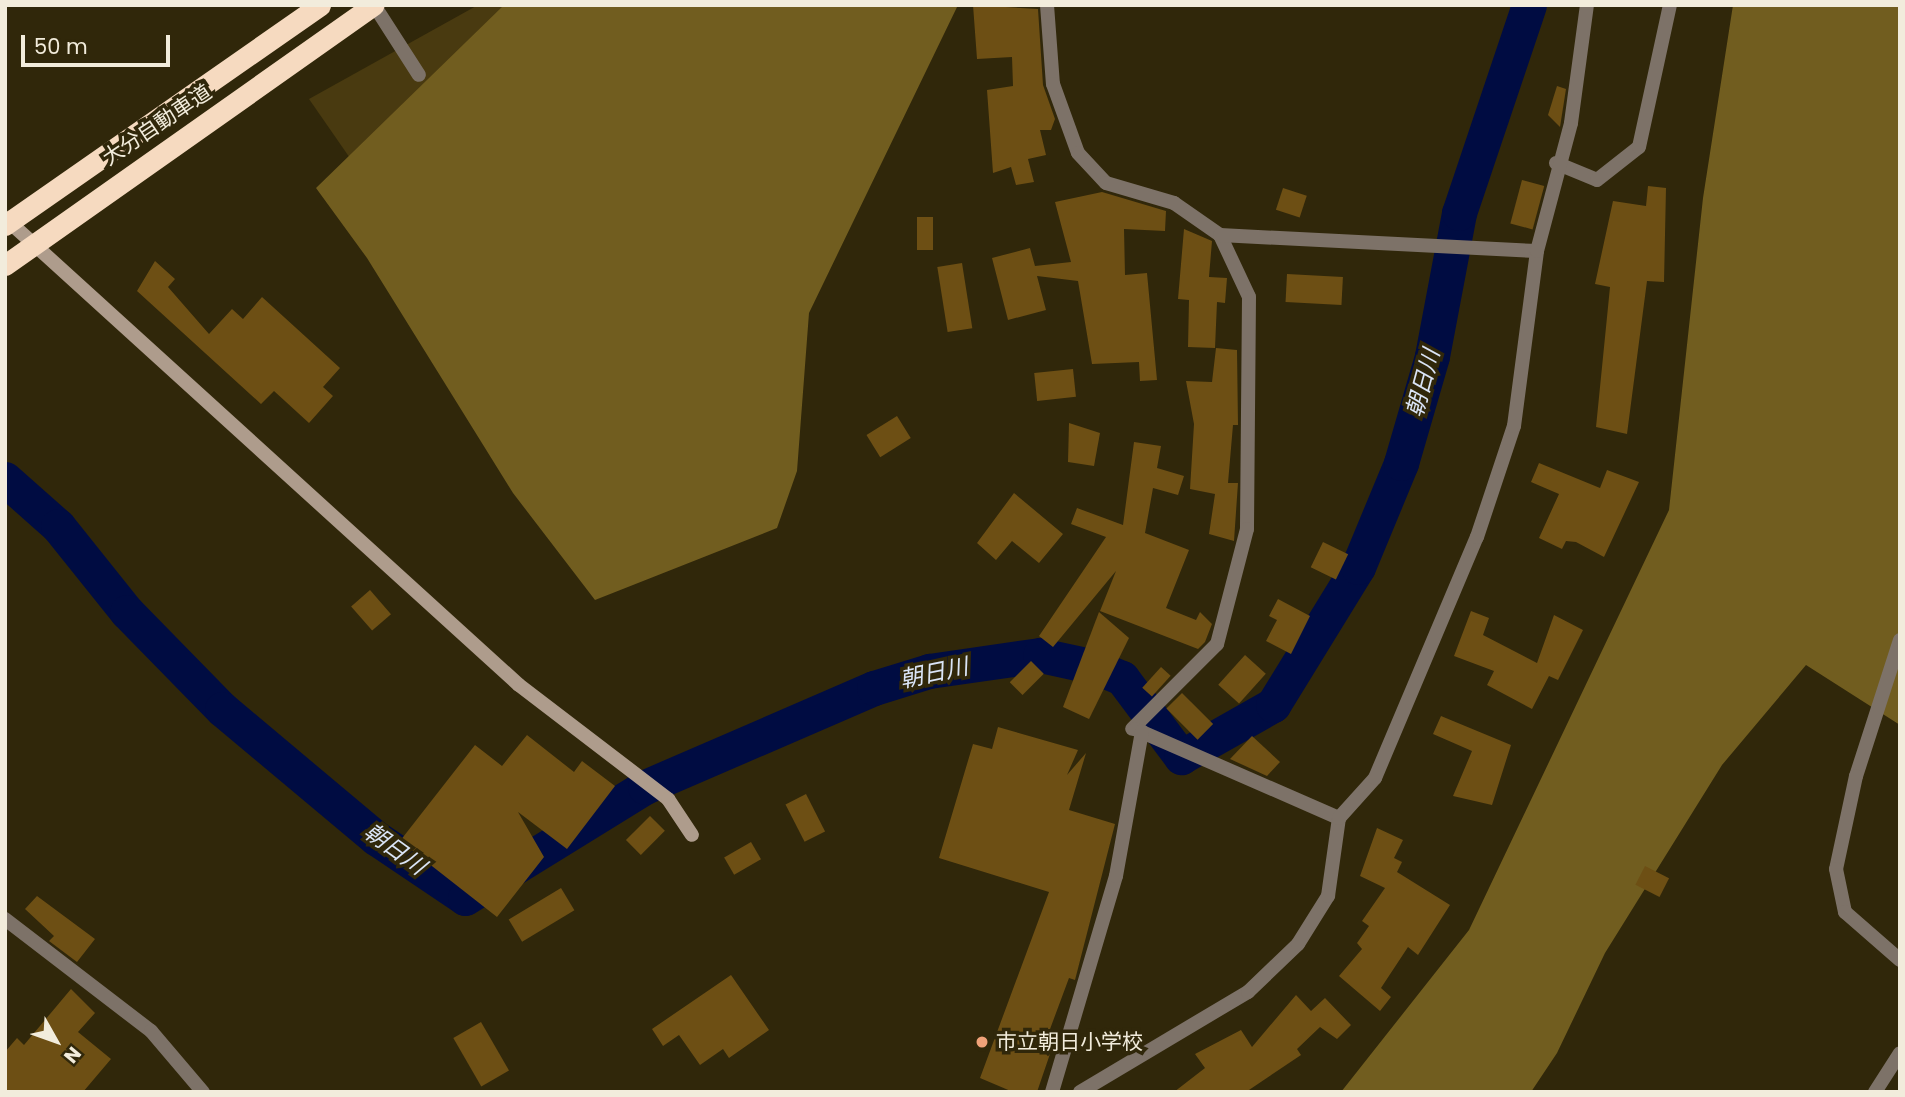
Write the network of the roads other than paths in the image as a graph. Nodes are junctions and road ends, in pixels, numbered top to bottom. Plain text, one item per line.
1 (320, 5) edge
2 (374, 5) edge
3 (1047, 5) edge
4 (1587, 5) edge
5 (1670, 5) edge
6 (419, 75) dead end
7 (1556, 163) junction
8 (5, 218) edge
9 (5, 225) edge
10 (1220, 235) junction
11 (1537, 251) junction
12 (5, 265) edge
13 (1900, 640) edge
14 (1142, 731) junction
15 (1339, 818) junction
16 (692, 835) dead end
17 (5, 919) edge
18 (1900, 960) edge
19 (1900, 1053) edge
20 (203, 1092) edge
21 (1052, 1092) edge
22 (1080, 1092) edge
23 (1875, 1092) edge

1 - 9 highway, 大分自動車道
2 - 6 street
2 - 12 highway, 大分自動車道
3 - 10 street
4 - 7 street
5 - 7 street
7 - 11 street
8 - 16 street
10 - 11 street
10 - 14 street
11 - 15 street
13 - 18 street
14 - 15 street
14 - 21 street
15 - 22 street
17 - 20 street
19 - 23 street

